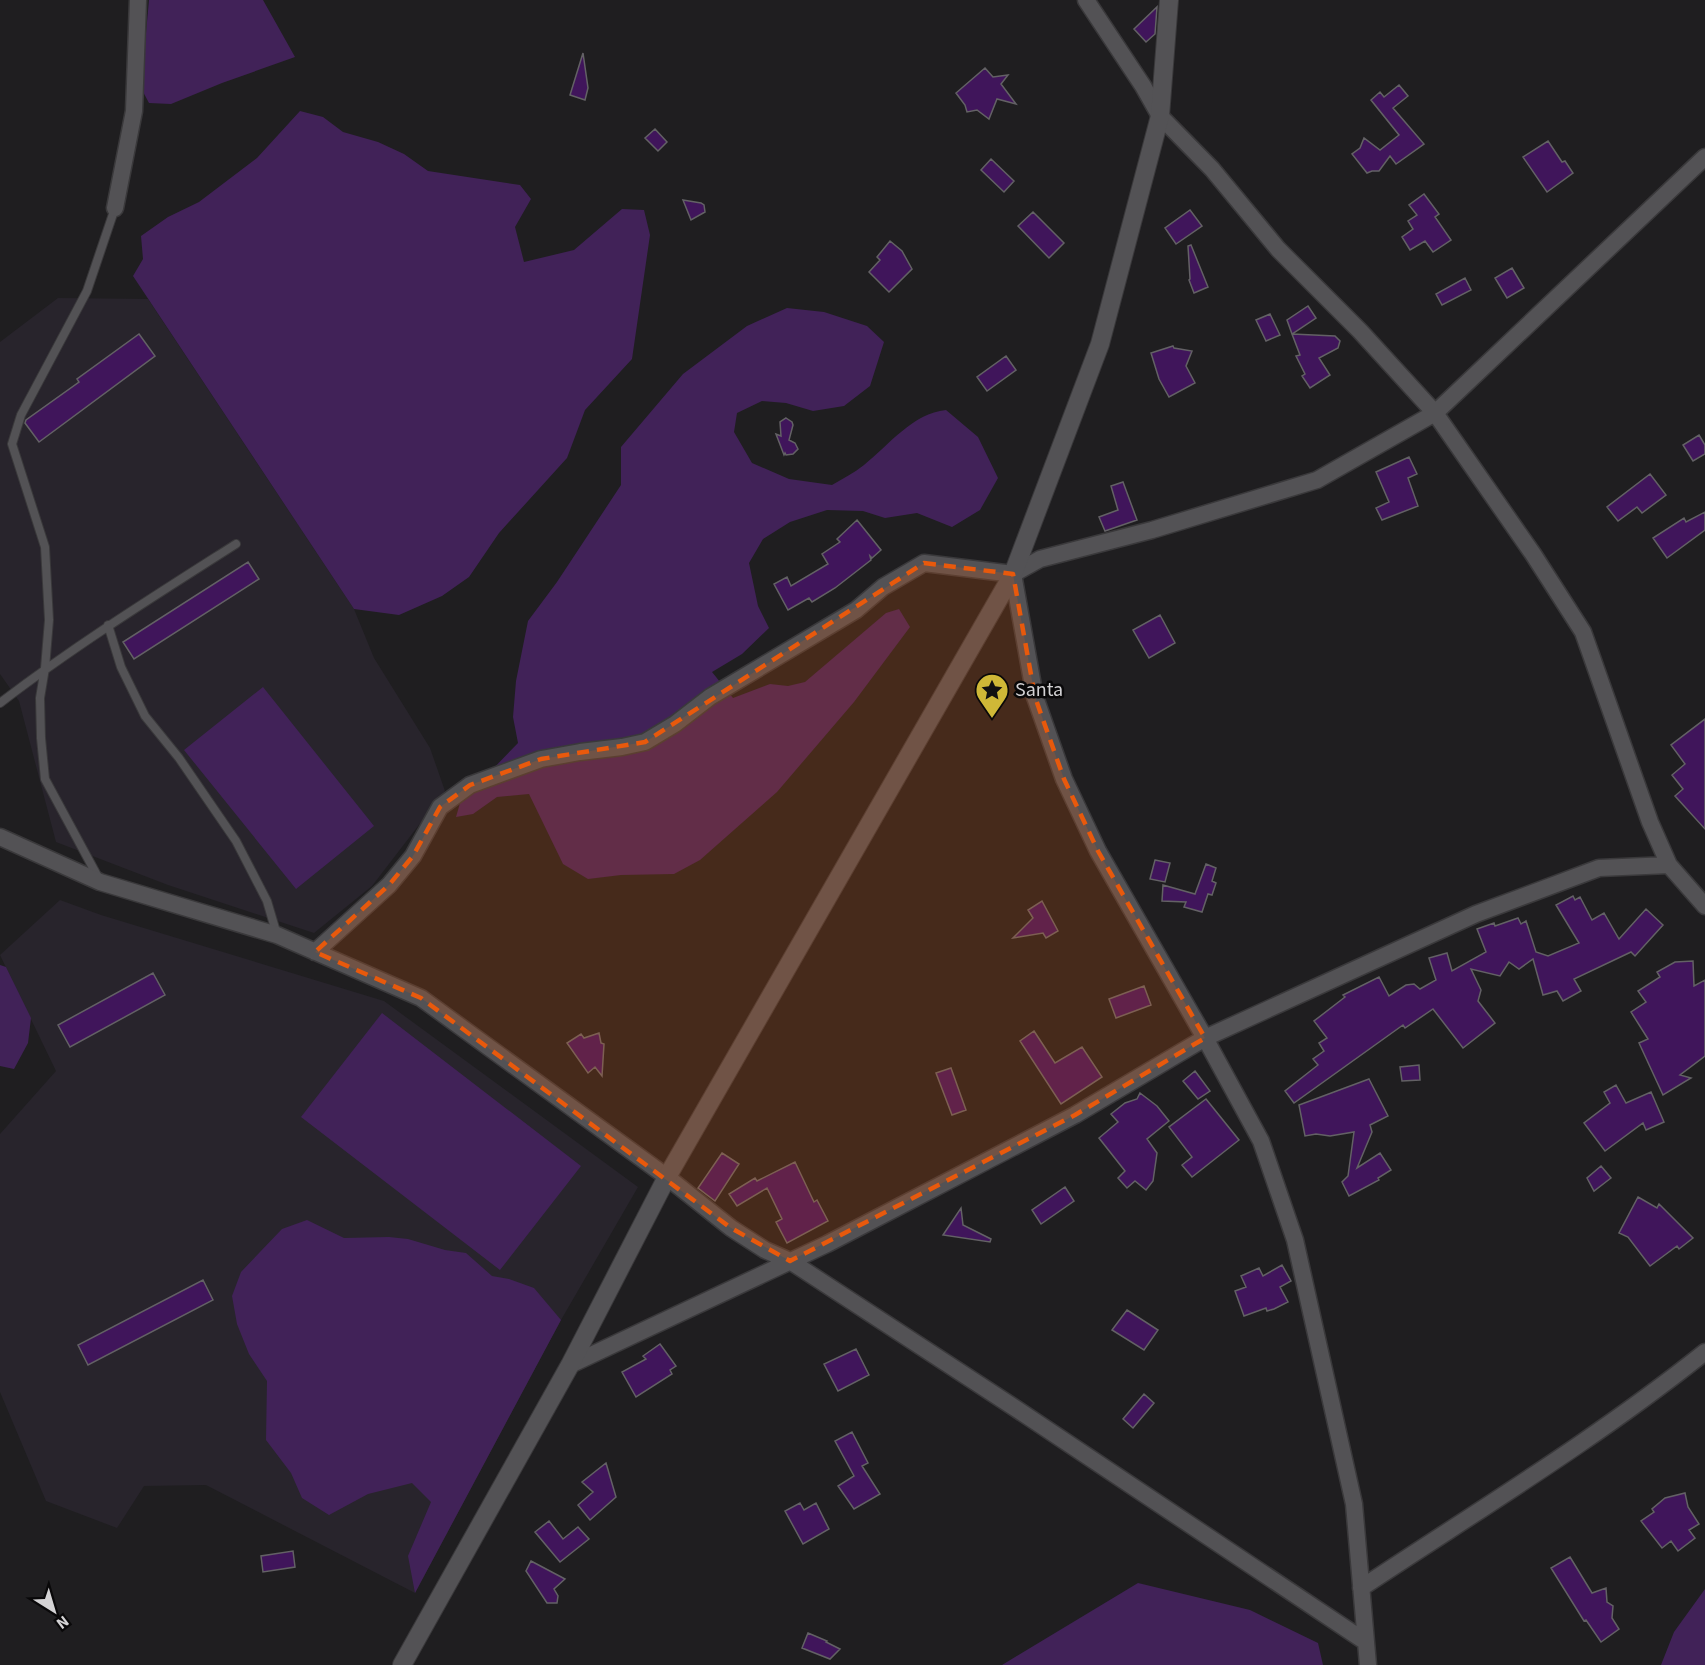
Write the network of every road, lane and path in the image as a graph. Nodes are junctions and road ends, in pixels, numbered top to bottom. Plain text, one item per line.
1 (138, 0) edge
2 (1086, 0) edge
3 (1169, 0) edge
4 (1160, 116) junction
5 (1705, 157) edge
6 (115, 208) joint
7 (1435, 413) junction
8 (236, 544) dead end
9 (1013, 574) junction
10 (108, 625) junction
11 (45, 668) junction
12 (0, 703) edge
13 (0, 837) edge
14 (1669, 865) junction
15 (100, 882) junction
16 (1705, 906) edge
17 (277, 935) junction
18 (315, 952) junction
19 (1205, 1038) junction
20 (667, 1177) junction
21 (790, 1262) junction
22 (1705, 1352) edge
23 (570, 1365) junction
24 (1361, 1588) junction
25 (1366, 1641) junction
26 (402, 1665) edge
27 (1368, 1665) edge

1 - 6 street
2 - 4 street
3 - 4 main road
4 - 7 street
4 - 9 main road
5 - 7 street
6 - 11 lane
7 - 9 street
7 - 14 street
8 - 10 lane
9 - 18 street
9 - 19 street
9 - 20 main road
10 - 11 lane
10 - 17 lane
11 - 12 lane
11 - 15 lane
13 - 15 street
14 - 16 street
14 - 19 street
15 - 17 street
17 - 18 street
18 - 20 street
19 - 21 street
19 - 24 street
20 - 21 street
20 - 23 main road
21 - 23 street
21 - 25 street
22 - 24 street
23 - 26 main road
24 - 25 street
25 - 27 street

